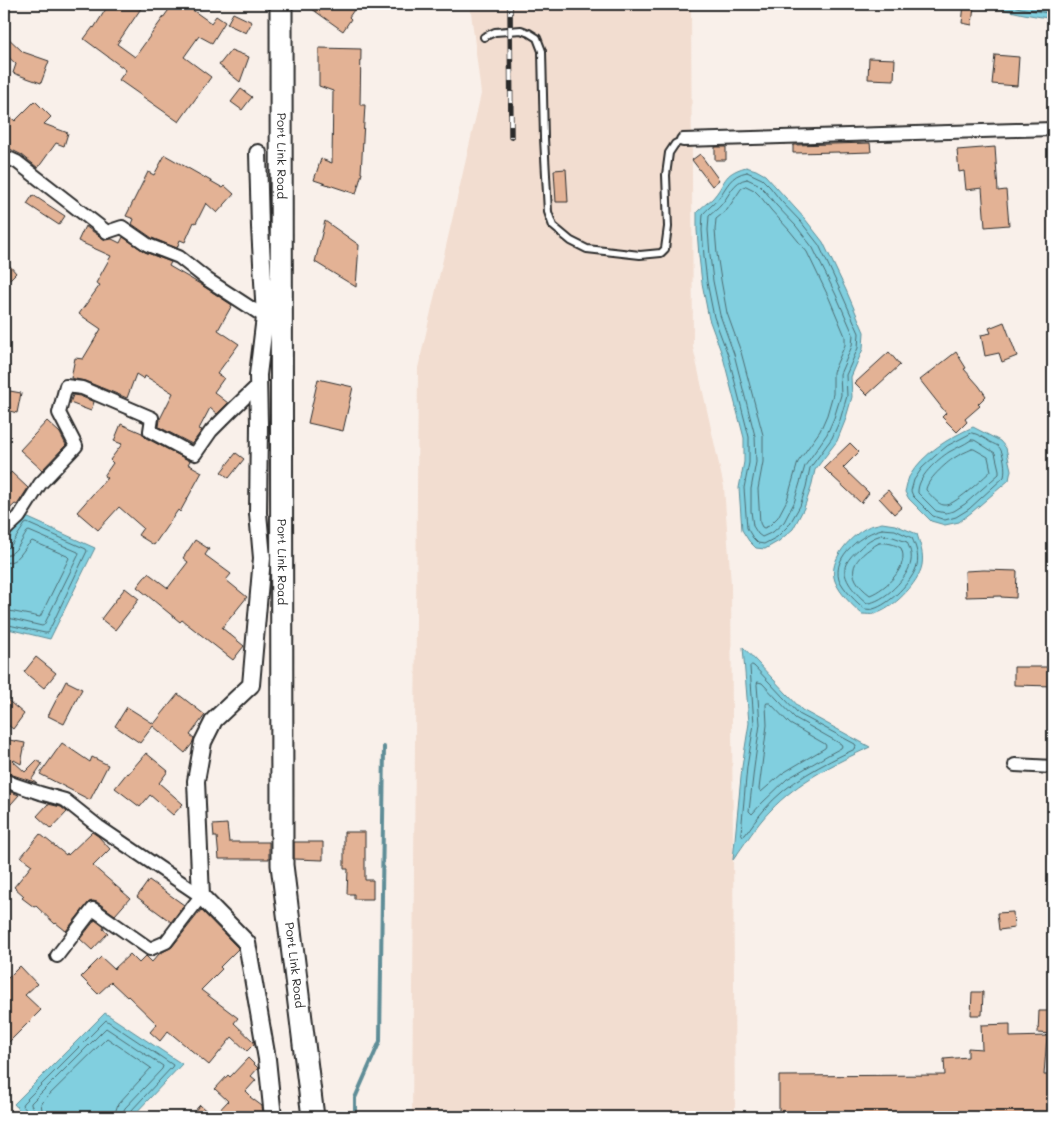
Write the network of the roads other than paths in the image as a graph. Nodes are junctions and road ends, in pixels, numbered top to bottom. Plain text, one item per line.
1 (281, 4) edge
2 (484, 37) dead end
3 (1053, 129) edge
4 (683, 140) joint
5 (258, 153) dead end
6 (4, 156) edge
7 (264, 317) junction
8 (259, 384) junction
9 (4, 530) edge
10 (1015, 765) dead end
11 (1053, 767) edge
12 (4, 780) edge
13 (201, 896) junction
14 (57, 956) dead end
15 (273, 1117) edge
16 (313, 1117) edge

1 - 16 highway, Port Link Road
2 - 4 lane
3 - 4 street
5 - 7 street
6 - 7 street
7 - 8 street
8 - 9 street
8 - 13 street
10 - 11 street
12 - 13 street
13 - 14 street
13 - 15 street

